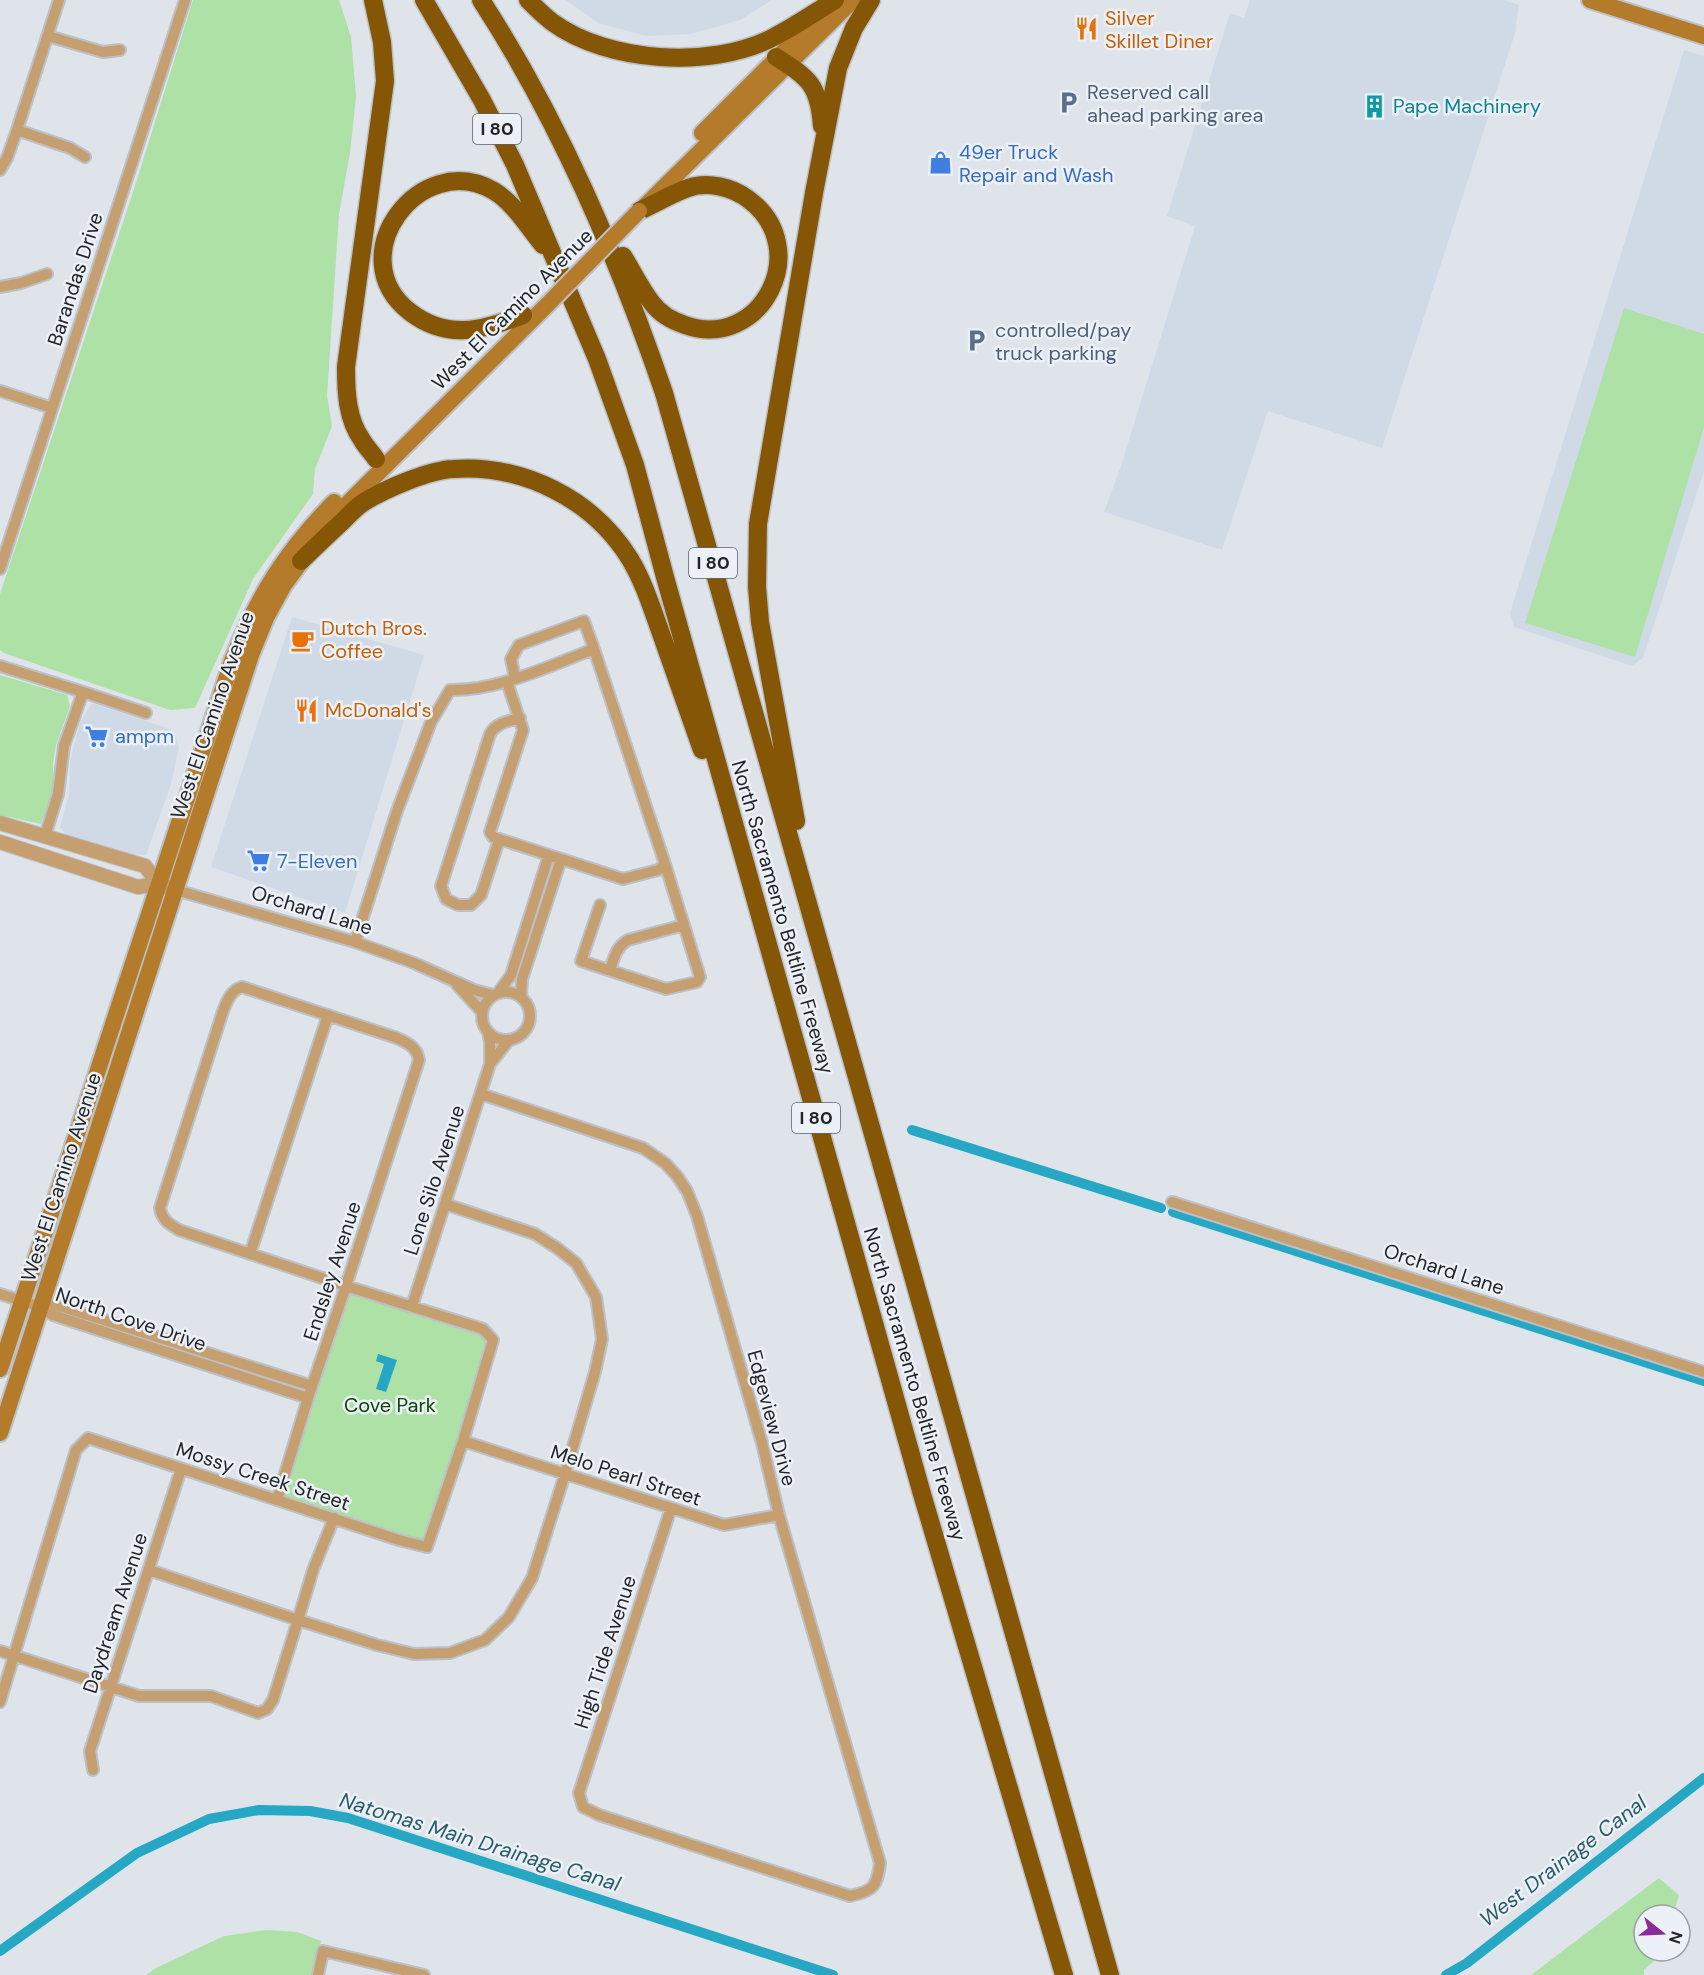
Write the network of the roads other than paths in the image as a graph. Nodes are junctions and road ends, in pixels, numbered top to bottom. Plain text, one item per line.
1 (59, 0) edge
2 (185, 0) edge
3 (373, 0) edge
4 (424, 0) edge
5 (481, 0) edge
6 (528, 0) edge
7 (835, 0) edge
8 (853, 0) edge
9 (871, 0) edge
10 (1590, 0) edge
11 (48, 36) junction
12 (1704, 36) edge
13 (120, 50) dead end
14 (782, 61) junction
15 (17, 130) junction
16 (85, 157) dead end
17 (0, 170) edge
18 (814, 193) junction
19 (592, 204) junction
20 (636, 208) junction
21 (558, 264) junction
22 (47, 274) dead end
23 (0, 287) edge
24 (545, 300) junction
25 (523, 315) junction
26 (0, 391) edge
27 (52, 408) junction
28 (380, 462) junction
29 (301, 561) junction
30 (0, 569) edge
31 (594, 649) junction
32 (0, 666) edge
33 (511, 680) junction
34 (83, 692) junction
35 (146, 712) dead end
36 (520, 718) junction
37 (0, 822) edge
38 (45, 836) junction
39 (499, 840) junction
40 (0, 842) edge
41 (549, 855) junction
42 (561, 859) junction
43 (665, 864) junction
44 (158, 884) junction
45 (176, 890) junction
46 (756, 903) junction
47 (600, 905) dead end
48 (684, 925) junction
49 (816, 929) junction
50 (355, 942) junction
51 (610, 970) junction
52 (452, 981) junction
53 (495, 994) junction
54 (521, 997) junction
55 (482, 1012) junction
56 (328, 1015) junction
57 (488, 1032) junction
58 (510, 1040) junction
59 (490, 1064) junction
60 (481, 1094) junction
61 (1172, 1202) dead end
62 (445, 1204) junction
63 (250, 1254) junction
64 (346, 1286) junction
65 (0, 1294) edge
66 (22, 1301) junction
67 (412, 1306) junction
68 (41, 1307) junction
69 (0, 1370) edge
70 (1704, 1372) edge
71 (312, 1386) junction
72 (308, 1398) junction
73 (0, 1433) edge
74 (463, 1441) junction
75 (181, 1469) junction
76 (566, 1474) junction
77 (277, 1500) junction
78 (671, 1508) junction
79 (779, 1515) junction
80 (334, 1518) junction
81 (149, 1570) junction
82 (298, 1620) junction
83 (0, 1650) edge
84 (14, 1655) junction
85 (110, 1686) junction
86 (0, 1702) edge
87 (93, 1770) dead end
88 (877, 1881) joint
89 (318, 1975) edge
90 (424, 1975) edge
91 (1064, 1975) edge
92 (1110, 1975) edge

1 - 11 street
2 - 27 street, Barandas Drive
3 - 28 highway
4 - 21 highway, North Sacramento Beltline Freeway / I 80
5 - 19 highway, North Sacramento Beltline Freeway / I 80
6 - 7 highway
7 - 14 main road, West El Camino Avenue
8 - 14 main road, West El Camino Avenue
9 - 18 highway
10 - 12 main road
11 - 13 street
11 - 15 street
14 - 18 highway
14 - 20 main road, West El Camino Avenue
15 - 16 street
15 - 17 street
18 - 49 highway
19 - 20 highway
19 - 49 highway, North Sacramento Beltline Freeway / I 80
20 - 24 main road, West El Camino Avenue
21 - 25 highway
21 - 46 highway, North Sacramento Beltline Freeway / I 80
22 - 23 street
24 - 25 main road, West El Camino Avenue
24 - 28 main road, West El Camino Avenue
25 - 28 main road, West El Camino Avenue
26 - 27 street
27 - 30 street, Barandas Drive
28 - 29 main road, West El Camino Avenue
28 - 44 main road, West El Camino Avenue
29 - 45 main road, West El Camino Avenue
29 - 46 highway
31 - 33 street
31 - 33 street
31 - 43 street
32 - 34 street
33 - 36 street
33 - 50 street
34 - 35 street
34 - 38 street
36 - 39 street
36 - 39 street
37 - 38 street, Orchard Lane
38 - 44 street, Orchard Lane
39 - 41 street
40 - 44 street, Orchard Lane
41 - 42 street
41 - 53 street
42 - 43 street
42 - 54 street
43 - 48 street
44 - 45 street, Orchard Lane
44 - 66 main road, West El Camino Avenue
45 - 50 street, Orchard Lane
45 - 68 main road, West El Camino Avenue
46 - 91 highway, North Sacramento Beltline Freeway / I 80
47 - 51 street
48 - 51 street
48 - 51 street
49 - 92 highway, North Sacramento Beltline Freeway / I 80
50 - 52 street, Orchard Lane
52 - 53 street, Orchard Lane
52 - 55 street, Orchard Lane
53 - 54 street
53 - 55 street
54 - 58 street
55 - 57 street
56 - 63 street
56 - 63 street
56 - 64 street, Endsley Avenue
57 - 58 street
57 - 59 street, Lone Silo Avenue
58 - 59 street, Lone Silo Avenue
59 - 60 street, Lone Silo Avenue
60 - 62 street, Lone Silo Avenue
60 - 79 street, Edgeview Drive
61 - 70 street, Orchard Lane
62 - 67 street, Lone Silo Avenue
62 - 76 street
63 - 64 street
64 - 67 street
64 - 71 street, Endsley Avenue
65 - 66 street
66 - 68 street
66 - 69 main road, West El Camino Avenue
67 - 74 street
68 - 71 street, North Cove Drive
68 - 72 street, North Cove Drive
68 - 73 main road, West El Camino Avenue
71 - 72 street, Endsley Avenue
72 - 77 street, Endsley Avenue
74 - 76 street, Melo Pearl Street
74 - 80 street, Mossy Creek Street
75 - 77 street, Mossy Creek Street
75 - 81 street, Daydream Avenue
75 - 84 street, Mossy Creek Street
76 - 78 street, Melo Pearl Street
76 - 82 street
77 - 80 street, Mossy Creek Street
78 - 79 street, Melo Pearl Street
78 - 88 street, High Tide Avenue
79 - 88 street, Edgeview Drive
80 - 82 street
81 - 82 street
81 - 85 street, Daydream Avenue
82 - 85 street
83 - 84 street
84 - 85 street
84 - 86 street
85 - 87 street, Daydream Avenue
89 - 90 street

